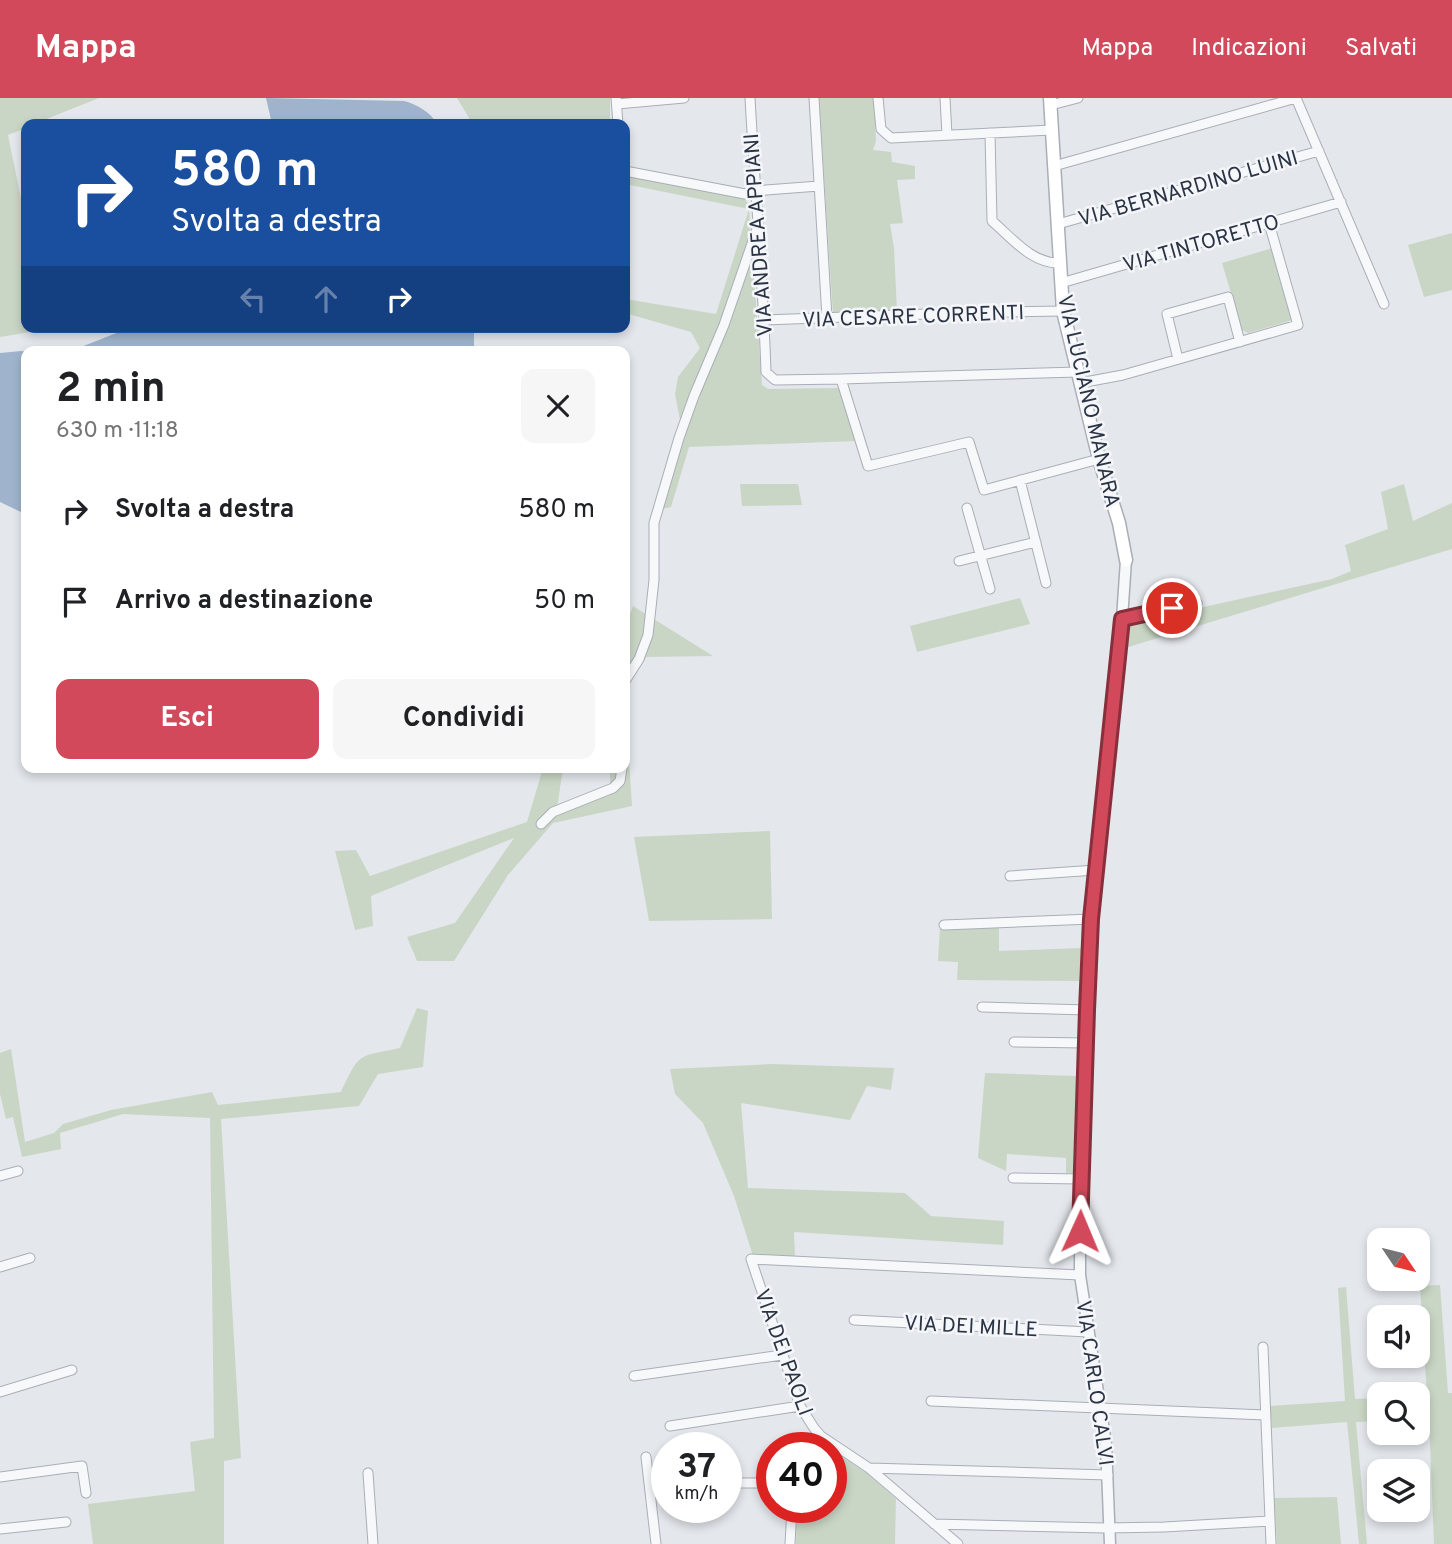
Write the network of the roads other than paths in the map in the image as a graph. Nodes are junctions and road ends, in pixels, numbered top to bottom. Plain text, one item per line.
1 (684, 98) edge
2 (750, 98) edge
3 (814, 98) edge
4 (878, 98) edge
5 (945, 98) edge
6 (1078, 98) edge
7 (1296, 98) edge
8 (617, 101) edge
9 (1051, 102) edge
10 (618, 119) edge
11 (1052, 130) junction
12 (990, 133) junction
13 (947, 135) junction
14 (1319, 151) junction
15 (1054, 166) junction
16 (630, 172) edge
17 (819, 186) junction
18 (755, 191) junction
19 (1341, 202) junction
20 (1269, 223) junction
21 (1058, 224) junction
22 (759, 225) junction
23 (1060, 263) junction
24 (1061, 283) junction
25 (1384, 304) dead end
26 (1063, 311) junction
27 (827, 318) junction
28 (764, 320) junction
29 (1240, 342) junction
30 (1178, 359) junction
31 (1079, 377) junction
32 (842, 379) junction
33 (1099, 459) junction
34 (1020, 480) junction
35 (967, 508) dead end
36 (1035, 542) junction
37 (981, 556) junction
38 (1126, 560) joint
39 (959, 561) dead end
40 (1046, 583) dead end
41 (990, 589) dead end
42 (1197, 603) dead end
43 (1122, 619) junction
44 (630, 673) edge
45 (621, 773) edge
46 (541, 824) dead end
47 (1096, 870) junction
48 (1010, 876) dead end
49 (1091, 919) junction
50 (944, 925) dead end
51 (982, 1007) dead end
52 (1087, 1010) junction
53 (1014, 1042) dead end
54 (1086, 1044) junction
55 (18, 1171) dead end
56 (0, 1176) edge
57 (1013, 1178) dead end
58 (1081, 1179) junction
59 (30, 1258) dead end
60 (0, 1267) edge
61 (1080, 1275) junction
62 (854, 1320) dead end
63 (1088, 1332) junction
64 (1263, 1347) dead end
65 (782, 1355) junction
66 (72, 1370) dead end
67 (634, 1376) dead end
68 (0, 1392) edge
69 (931, 1401) dead end
70 (800, 1406) junction
71 (1100, 1409) junction
72 (1265, 1415) junction
73 (670, 1426) dead end
74 (818, 1432) edge
75 (847, 1456) edge
76 (646, 1457) dead end
77 (869, 1468) junction
78 (368, 1473) dead end
79 (1108, 1475) junction
80 (0, 1477) edge
81 (86, 1493) dead end
82 (1270, 1521) junction
83 (66, 1522) dead end
84 (791, 1523) edge
85 (934, 1524) junction
86 (1110, 1528) junction
87 (0, 1529) edge
88 (373, 1544) edge
89 (656, 1544) edge
90 (790, 1544) edge
91 (958, 1544) edge
92 (1110, 1544) edge
93 (1271, 1544) edge

1 - 8 street
2 - 18 street, VIA ANDREA APPIANI
3 - 17 street
4 - 13 street
5 - 13 street
6 - 9 street
7 - 14 street
7 - 15 street
8 - 10 street
9 - 11 main road, VIA LUCIANO MANARA
11 - 12 street
11 - 15 main road, VIA LUCIANO MANARA
12 - 13 street
12 - 23 street
14 - 19 street
14 - 21 street, VIA BERNARDINO LUINI
15 - 21 main road, VIA LUCIANO MANARA
16 - 18 street
17 - 18 street
17 - 27 street
18 - 22 street, VIA ANDREA APPIANI
19 - 20 street, VIA TINTORETTO
19 - 25 street
20 - 24 street, VIA TINTORETTO
20 - 29 street
21 - 23 main road, VIA LUCIANO MANARA
22 - 28 street, VIA ANDREA APPIANI
22 - 44 street
23 - 24 main road, VIA LUCIANO MANARA
24 - 26 main road, VIA LUCIANO MANARA
26 - 27 street, VIA CESARE CORRENTI
26 - 31 main road, VIA LUCIANO MANARA
27 - 28 street, VIA CESARE CORRENTI
28 - 32 street, VIA ANDREA APPIANI
29 - 30 street
29 - 30 street
30 - 31 street
31 - 32 street
31 - 33 main road, VIA LUCIANO MANARA
32 - 34 street
33 - 34 street
33 - 38 main road, VIA LUCIANO MANARA
34 - 36 street
35 - 37 street
36 - 37 street
36 - 40 street
37 - 39 street
37 - 41 street
38 - 43 street, VIA LUCIANO MANARA
42 - 43 street
43 - 47 street, VIA CARLO CALVI
45 - 46 street
47 - 48 street
47 - 49 street, VIA CARLO CALVI
49 - 50 street
49 - 52 street, VIA CARLO CALVI
51 - 52 street
52 - 54 street, VIA CARLO CALVI
53 - 54 street
54 - 58 street, VIA CARLO CALVI
55 - 56 street
57 - 58 street
58 - 61 street, VIA CARLO CALVI
59 - 60 street
61 - 63 street, VIA CARLO CALVI
61 - 65 street, VIA DEI PAOLI
62 - 63 street, VIA DEI MILLE
63 - 71 street, VIA CARLO CALVI
64 - 72 street
65 - 67 street
65 - 70 street, VIA DEI PAOLI
66 - 68 street
69 - 71 street
70 - 73 street
70 - 74 street, VIA DEI PAOLI
71 - 72 street
71 - 79 street, VIA CARLO CALVI
72 - 82 street
75 - 77 street, VIA DEI PAOLI
76 - 89 street
77 - 79 street
77 - 85 street, VIA DEI PAOLI
78 - 88 street
79 - 86 street, VIA CARLO CALVI
80 - 81 street
82 - 86 street
82 - 93 street
83 - 87 street
84 - 90 street
85 - 86 street
85 - 91 street, VIA DEI PAOLI
86 - 92 street, VIA CARLO CALVI

